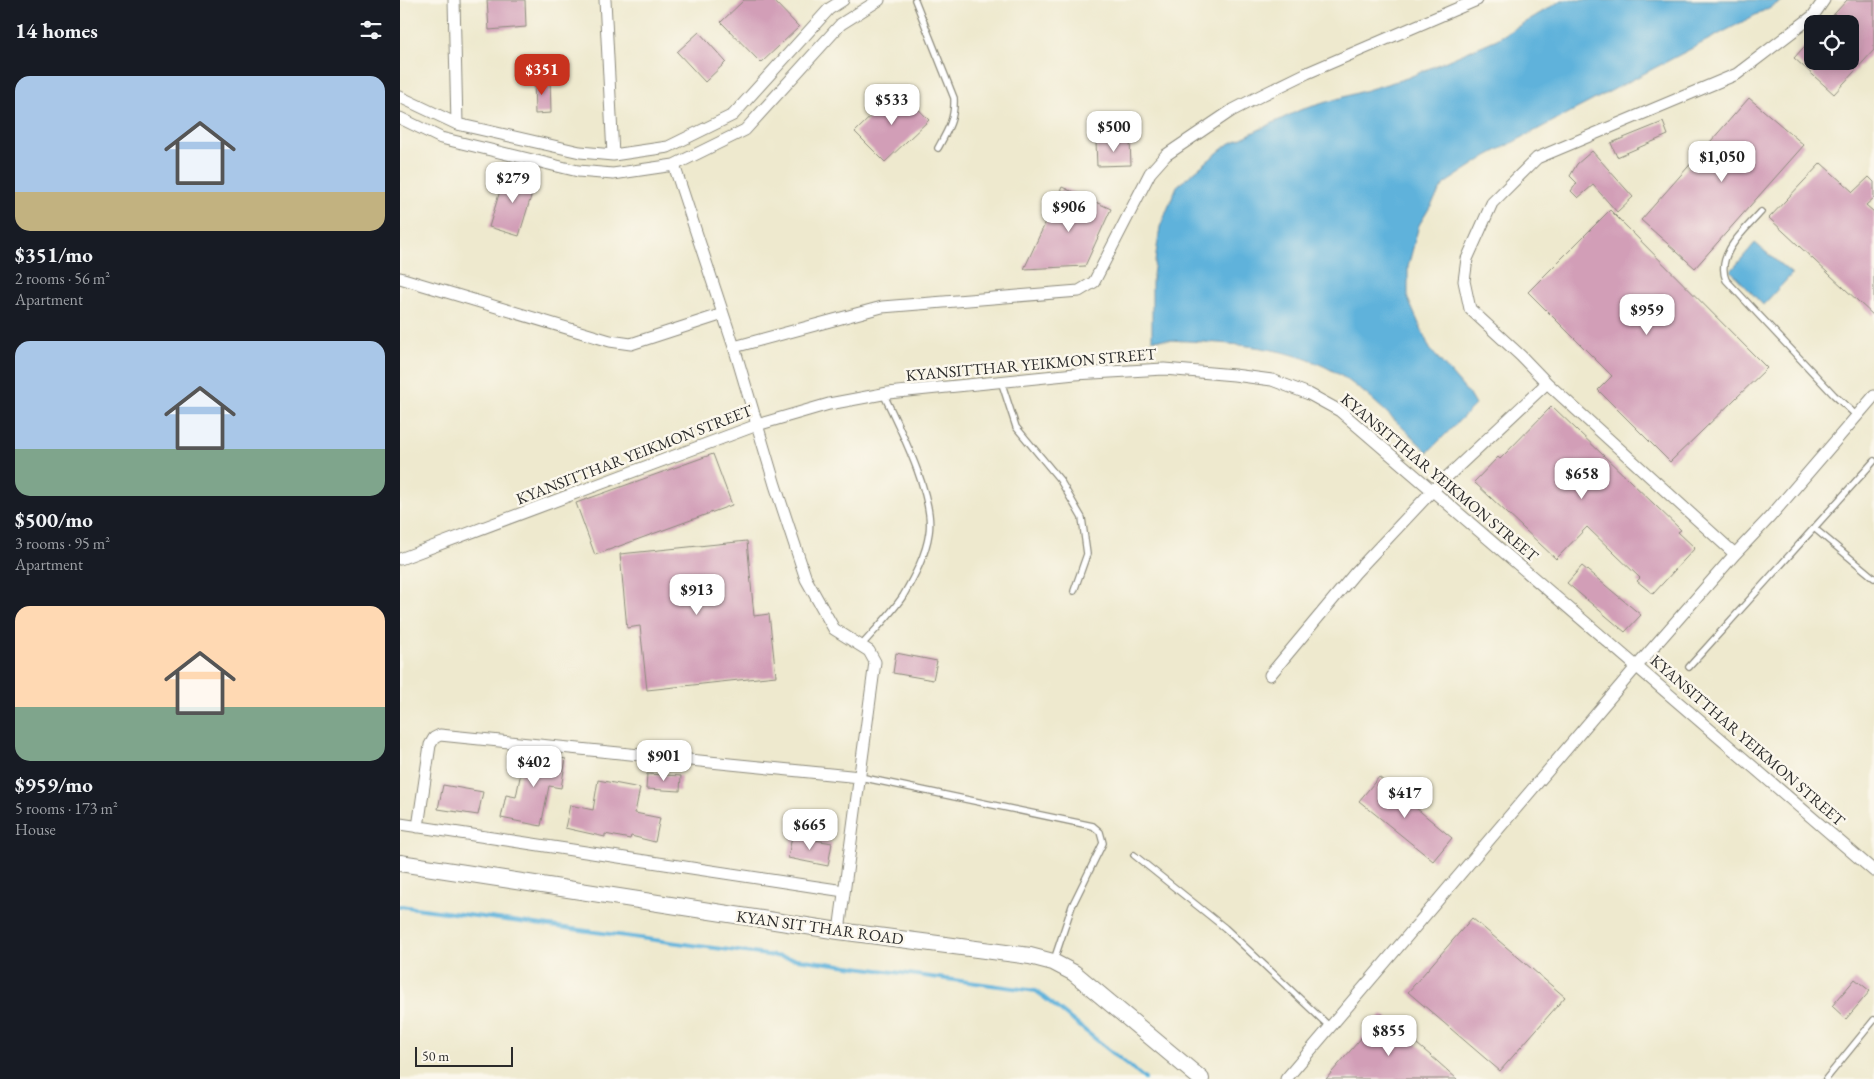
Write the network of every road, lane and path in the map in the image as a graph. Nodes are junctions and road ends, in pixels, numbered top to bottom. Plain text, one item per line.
1 (454, 0) edge
2 (605, 0) edge
3 (843, 0) edge
4 (878, 0) edge
5 (914, 0) edge
6 (1477, 0) edge
7 (1824, 0) edge
8 (400, 97) edge
9 (400, 118) edge
10 (457, 124) junction
11 (938, 148) dead end
12 (613, 155) junction
13 (674, 165) junction
14 (1760, 212) dead end
15 (400, 278) edge
16 (723, 314) junction
17 (734, 347) junction
18 (1001, 381) junction
19 (1547, 383) junction
20 (883, 393) junction
21 (1874, 396) edge
22 (1857, 416) junction
23 (757, 425) junction
24 (1874, 461) edge
25 (1433, 490) junction
26 (1814, 528) junction
27 (1735, 554) junction
28 (400, 559) edge
29 (1874, 578) edge
30 (1074, 591) dead end
31 (861, 646) junction
32 (1637, 666) junction
33 (1689, 667) dead end
34 (1270, 675) dead end
35 (860, 778) junction
36 (400, 824) edge
37 (418, 827) junction
38 (1134, 855) dead end
39 (400, 863) edge
40 (1874, 871) edge
41 (844, 891) junction
42 (839, 930) junction
43 (1053, 962) junction
44 (1874, 1020) edge
45 (1330, 1027) junction
46 (1200, 1079) edge
47 (1286, 1079) edge
48 (1826, 1079) edge

1 - 10 street
2 - 12 street
3 - 12 street
4 - 13 street
5 - 11 lane
6 - 17 street
7 - 19 street
8 - 10 street
9 - 13 street
10 - 12 street
13 - 16 street
14 - 22 lane
15 - 16 street
16 - 17 street
17 - 23 street
18 - 20 street, KYANSITTHAR YEIKMON STREET
18 - 25 street, KYANSITTHAR YEIKMON STREET
18 - 30 lane
19 - 25 street
19 - 27 street
20 - 23 street, KYANSITTHAR YEIKMON STREET
20 - 31 lane
21 - 22 street
22 - 27 street
23 - 28 street, KYANSITTHAR YEIKMON STREET
23 - 31 street
24 - 26 lane
25 - 32 street, KYANSITTHAR YEIKMON STREET
25 - 34 street
26 - 29 lane
26 - 33 lane
27 - 32 street
31 - 35 street
32 - 40 street, KYANSITTHAR YEIKMON STREET
32 - 45 street
35 - 37 street
35 - 41 street
35 - 43 lane
36 - 37 street
37 - 41 street
38 - 45 lane
39 - 42 main road, KYAN SIT THAR ROAD
41 - 42 street
42 - 43 main road, KYAN SIT THAR ROAD
43 - 46 main road, KYAN SIT THAR ROAD
44 - 48 lane
45 - 47 street

